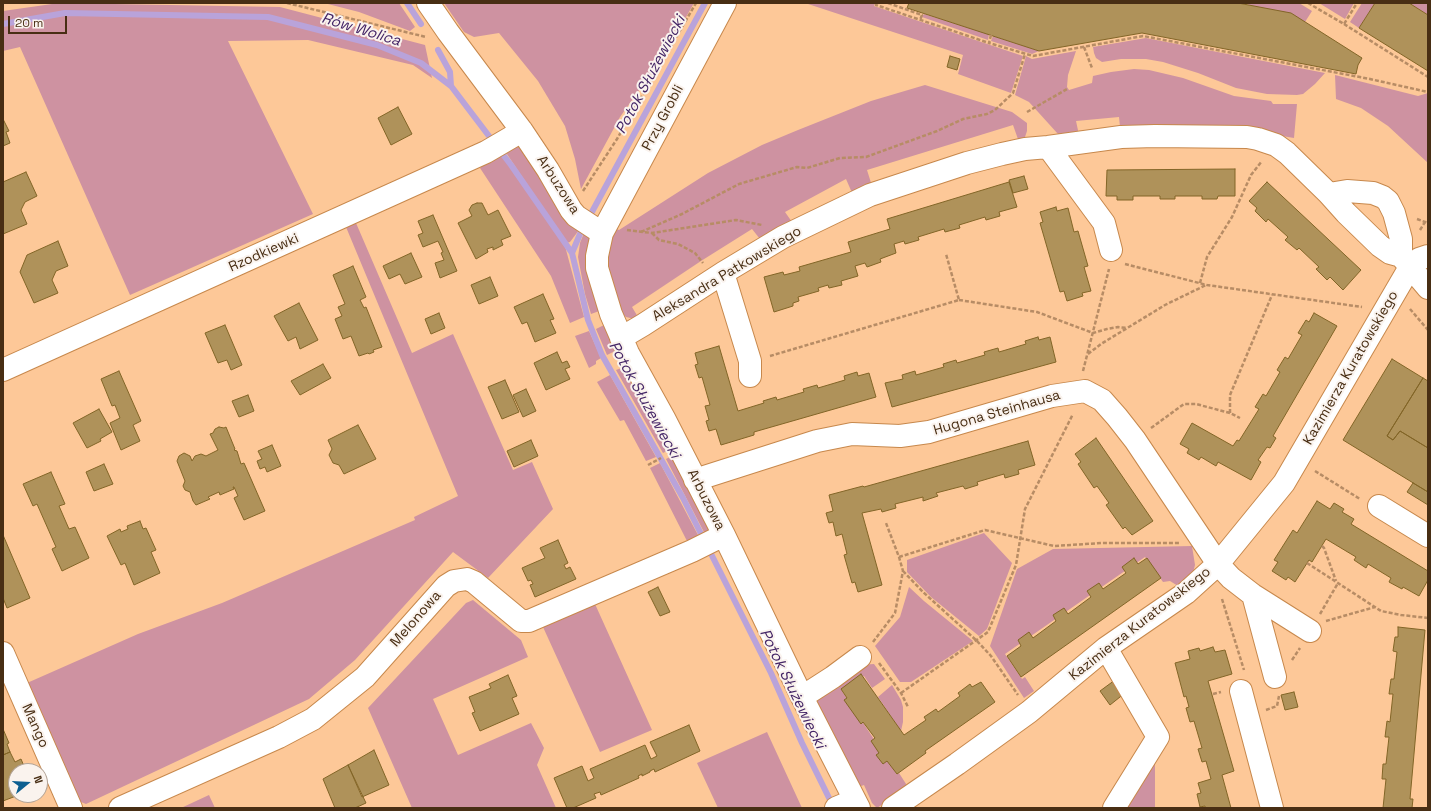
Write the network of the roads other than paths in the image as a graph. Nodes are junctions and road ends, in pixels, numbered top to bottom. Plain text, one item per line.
1 (428, 3) edge
2 (724, 3) edge
3 (518, 134) junction
4 (1048, 147) junction
5 (1329, 194) junction
6 (599, 232) junction
7 (1111, 255) road end
8 (1413, 260) edge
9 (723, 273) junction
10 (1428, 288) edge
11 (621, 338) junction
12 (750, 369) road end
13 (3, 370) edge
14 (695, 480) junction
15 (1379, 506) road end
16 (721, 536) junction
17 (1428, 536) edge
18 (1214, 568) junction
19 (1253, 595) junction
20 (1312, 628) road end
21 (1106, 648) junction
22 (3, 653) edge
23 (864, 653) road end
24 (1279, 676) road end
25 (1243, 684) road end
26 (802, 697) junction
27 (849, 805) edge
28 (71, 808) edge
29 (120, 808) edge
30 (892, 808) edge
31 (1114, 808) edge
32 (1272, 808) edge

1 - 3 street, Arbuzowa
2 - 6 street, Przy Grobli
3 - 6 street, Arbuzowa
3 - 13 street, Rzodkiewki
4 - 5 street, Aleksandra Patkowskiego
4 - 7 street
4 - 9 street, Aleksandra Patkowskiego
5 - 8 street, Aleksandra Patkowskiego
5 - 8 street
6 - 11 street, Arbuzowa
8 - 10 street
8 - 18 street, Kazimierza Kuratowskiego
9 - 11 street, Aleksandra Patkowskiego
9 - 12 street
11 - 14 street, Arbuzowa
14 - 16 street, Arbuzowa
14 - 18 street, Hugona Steinhausa
15 - 17 street
16 - 26 street, Arbuzowa
16 - 29 street, Melonowa
18 - 19 street
18 - 21 street, Kazimierza Kuratowskiego
19 - 20 street
19 - 24 street
21 - 30 street, Kazimierza Kuratowskiego
21 - 31 street
22 - 28 street, Mango
23 - 26 street
25 - 32 street
26 - 27 street, Arbuzowa

